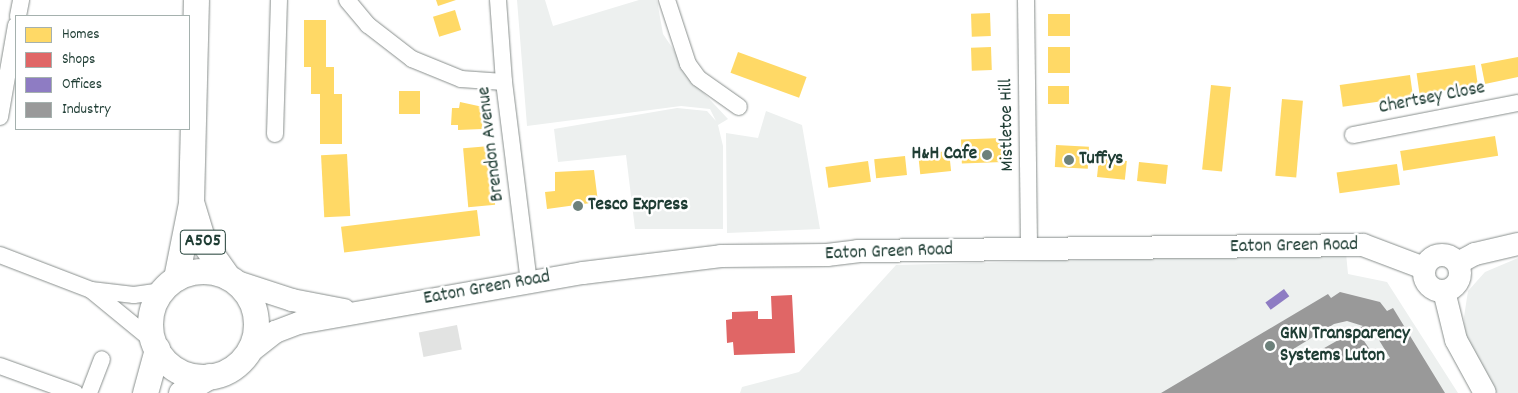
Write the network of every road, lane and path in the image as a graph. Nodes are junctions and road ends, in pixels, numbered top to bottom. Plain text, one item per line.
1 (21, 0) edge
2 (196, 0) edge
3 (279, 0) edge
4 (347, 0) edge
5 (498, 0) edge
6 (667, 0) edge
7 (1026, 0) edge
8 (18, 15) edge
9 (15, 31) edge
10 (504, 82) junction
11 (1518, 103) edge
12 (739, 107) dead end
13 (0, 117) edge
14 (275, 134) dead end
15 (1353, 135) dead end
16 (191, 203) junction
17 (1518, 244) edge
18 (1029, 248) junction
19 (0, 255) edge
20 (1458, 263) junction
21 (1424, 268) junction
22 (232, 279) junction
23 (529, 283) junction
24 (168, 285) junction
25 (91, 290) junction
26 (1444, 291) junction
27 (355, 312) junction
28 (155, 345) junction
29 (247, 354) junction
30 (102, 359) dead end
31 (0, 366) edge
32 (209, 376) junction
33 (75, 393) edge
34 (89, 393) edge
35 (145, 393) edge
36 (181, 393) edge
37 (1485, 393) edge

1 - 8 street
2 - 16 main road, A505
3 - 14 street
4 - 10 street
5 - 10 street, Brendon Avenue
6 - 12 street
7 - 18 street, Mistletoe Hill
9 - 13 street
10 - 23 street, Brendon Avenue
11 - 15 street, Chertsey Close
16 - 22 main road, A505
16 - 24 main road, A505
17 - 20 street
18 - 21 street, Eaton Green Road
18 - 23 street, Eaton Green Road
19 - 25 street
20 - 21 street
20 - 26 street
21 - 26 street
22 - 24 main road
22 - 27 street, Eaton Green Road
22 - 29 main road
23 - 27 street, Eaton Green Road
24 - 25 street
24 - 28 main road
25 - 28 street
26 - 37 street
27 - 29 street, Eaton Green Road
28 - 32 main road
28 - 35 main road
29 - 32 main road
30 - 34 street
31 - 33 street
32 - 36 main road

